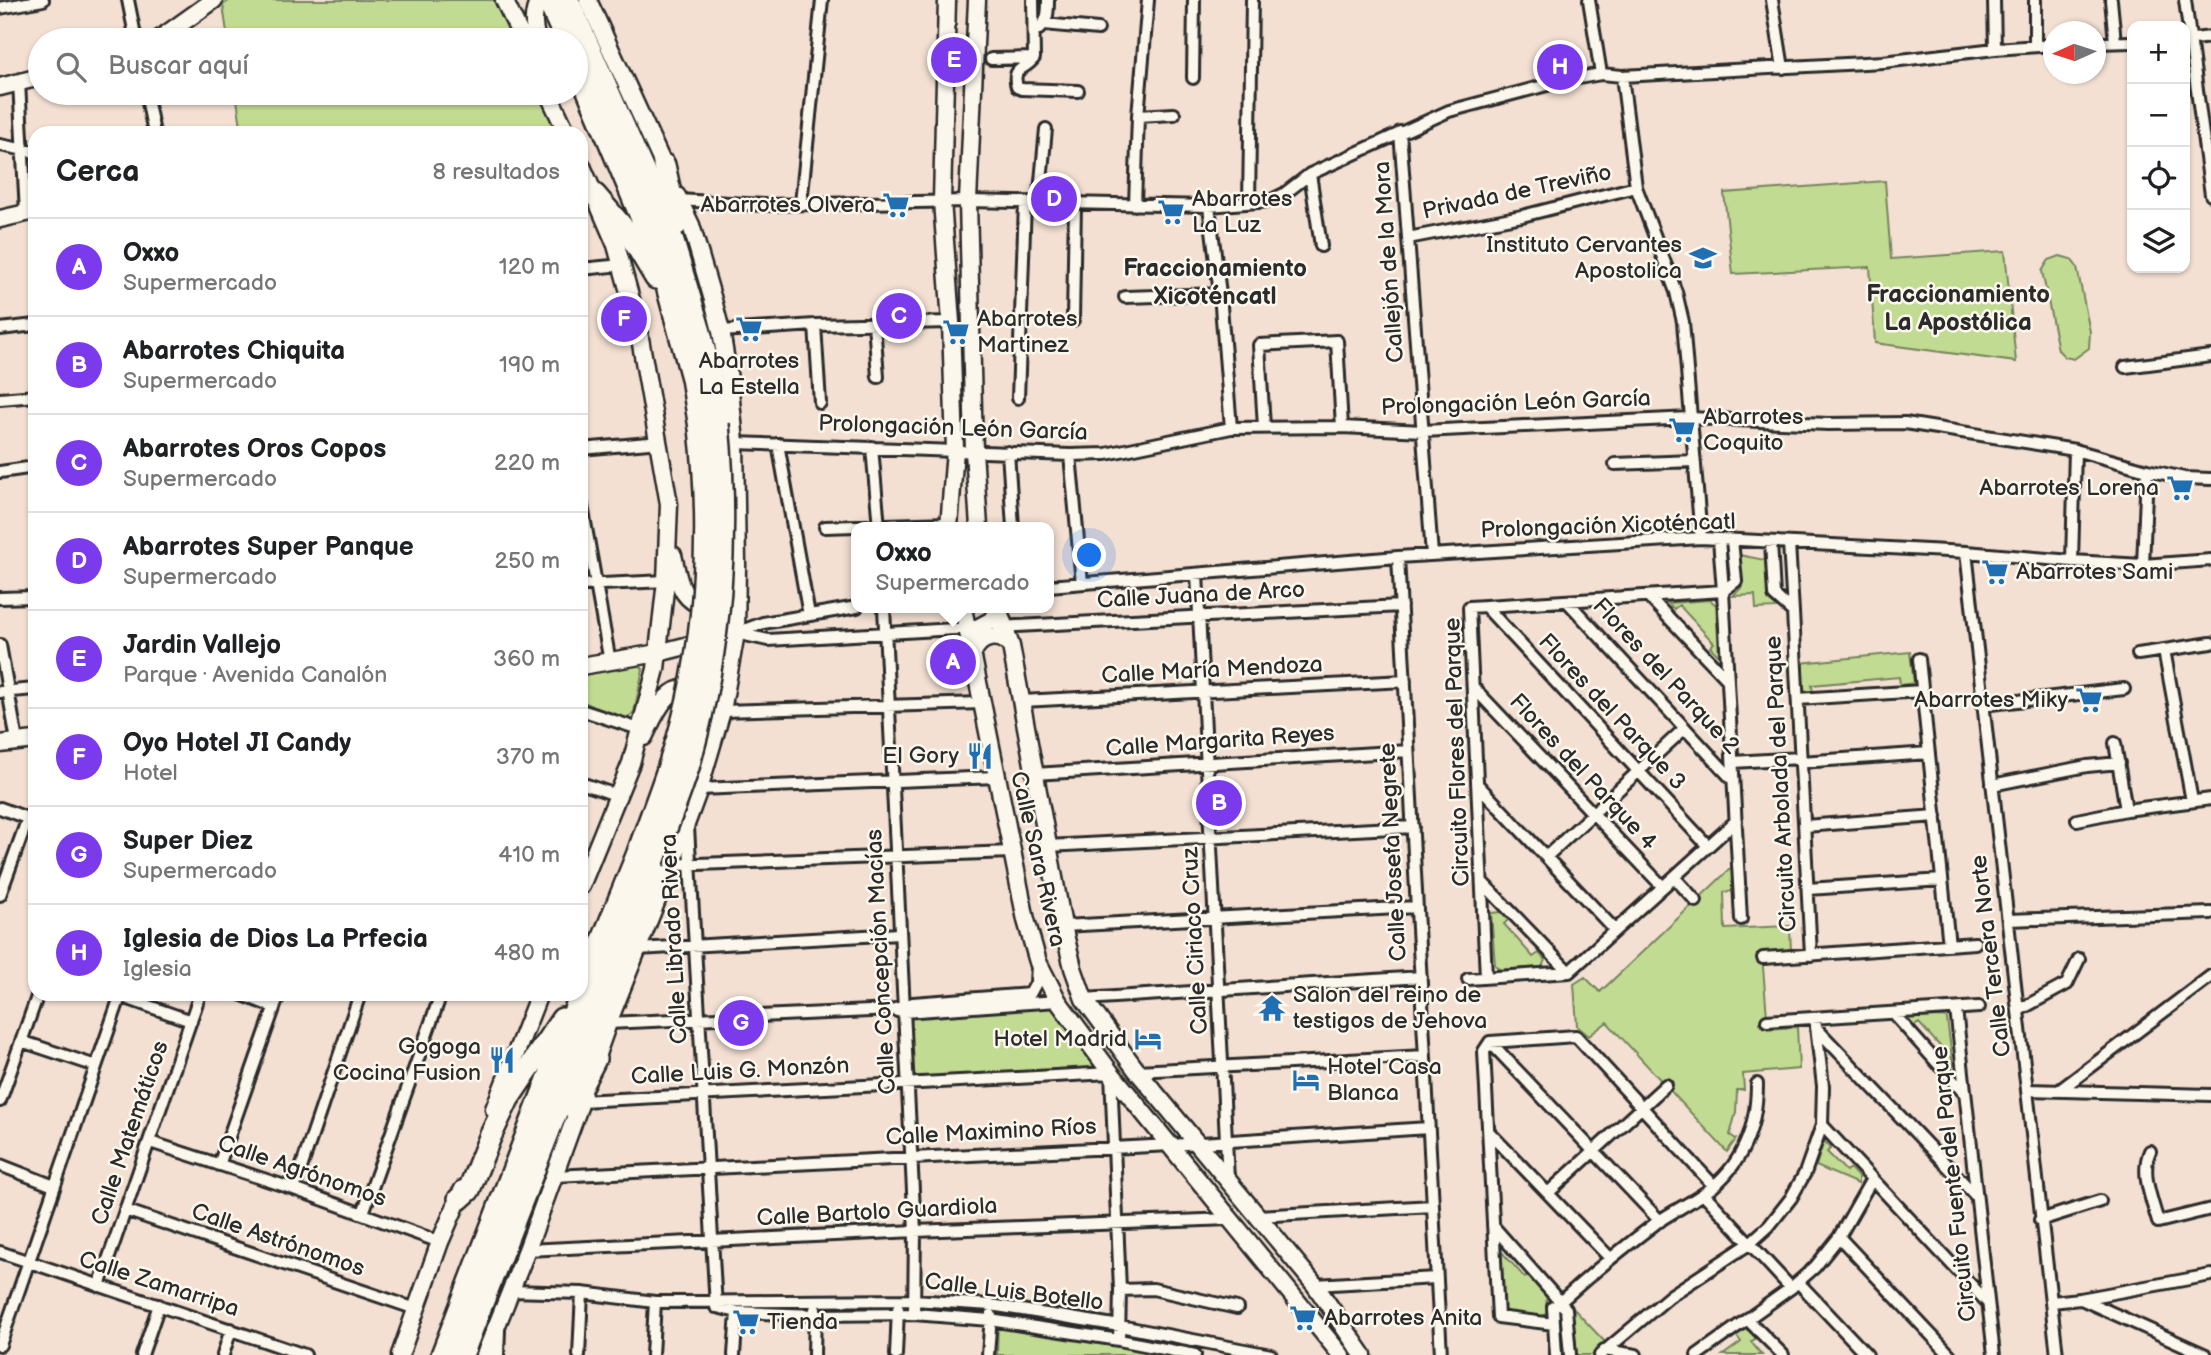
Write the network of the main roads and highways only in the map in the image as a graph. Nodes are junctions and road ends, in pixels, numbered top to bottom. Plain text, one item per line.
1 (548, 0) edge
2 (568, 0) edge
3 (561, 28) edge
4 (578, 28) edge
5 (588, 54) edge
6 (588, 82) edge
7 (615, 127) junction
8 (664, 165) road end
9 (588, 195) edge
10 (700, 331) junction
11 (654, 860) junction
12 (588, 979) edge
13 (575, 1001) edge
14 (578, 1001) edge
15 (595, 1059) road end
16 (536, 1164) junction
17 (460, 1199) road end
18 (442, 1355) edge
19 (462, 1355) edge

1 - 3 highway
2 - 4 highway
5 - 7 highway
6 - 7 highway
7 - 10 highway
8 - 10 highway
9 - 10 highway
10 - 11 highway, bridge
11 - 12 highway
11 - 16 highway
13 - 17 highway
14 - 18 highway
15 - 16 highway
16 - 19 highway

